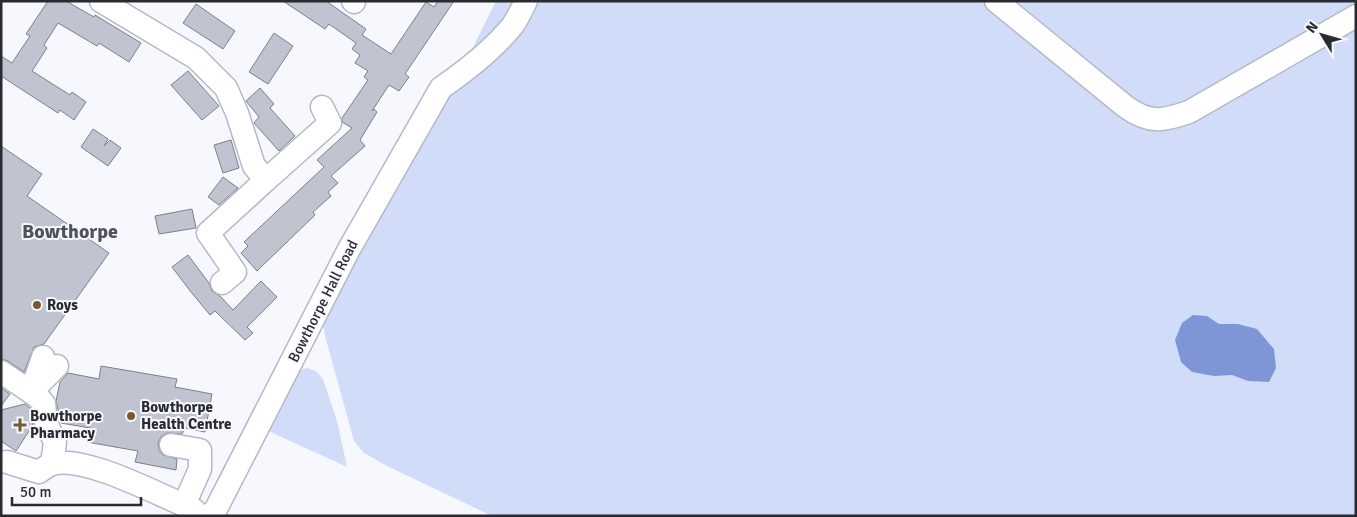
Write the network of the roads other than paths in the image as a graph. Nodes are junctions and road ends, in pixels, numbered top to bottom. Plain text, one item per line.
1 (101, 1) edge
2 (526, 1) edge
3 (996, 1) edge
4 (1356, 16) edge
5 (322, 107) dead end
6 (266, 180) junction
7 (222, 283) dead end
8 (49, 363) dead end
9 (4, 370) edge
10 (31, 392) junction
11 (171, 445) dead end
12 (8, 462) dead end
13 (40, 475) junction
14 (192, 510) edge
15 (209, 516) edge

1 - 6 street
2 - 15 street, Bowthorpe Hall Road
3 - 4 street
5 - 6 street
6 - 7 street
8 - 10 street
9 - 10 street
10 - 13 street
11 - 14 street
12 - 13 street
13 - 14 street

